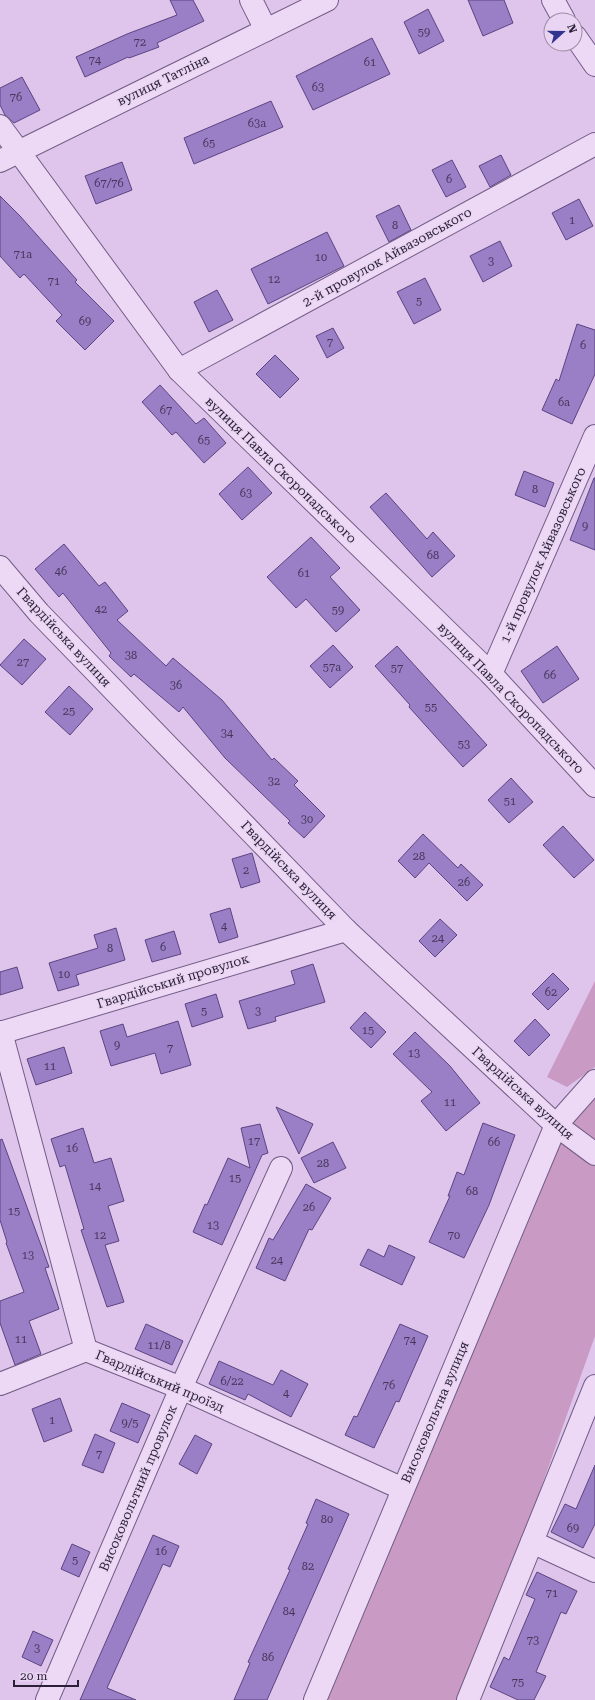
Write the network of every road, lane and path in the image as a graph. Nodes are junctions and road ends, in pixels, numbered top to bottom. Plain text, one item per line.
1 (251, 0) edge
2 (327, 0) edge
3 (553, 0) edge
4 (560, 12) edge
5 (266, 30) junction
6 (583, 48) edge
7 (595, 65) edge
8 (0, 126) edge
9 (595, 144) edge
10 (9, 156) edge
11 (179, 370) junction
12 (595, 436) edge
13 (0, 568) edge
14 (491, 674) junction
15 (595, 786) edge
16 (346, 930) junction
17 (1, 1033) edge
18 (595, 1081) edge
19 (556, 1125) junction
20 (595, 1154) edge
21 (280, 1168) dead end
22 (86, 1350) junction
23 (0, 1384) edge
24 (595, 1386) edge
25 (181, 1388) junction
26 (403, 1489) junction
27 (532, 1542) junction
28 (595, 1571) edge
29 (47, 1700) edge
30 (315, 1700) edge
31 (468, 1700) edge

1 - 5 street
2 - 5 street, вулиця Татліна
3 - 4 street
5 - 10 street, вулиця Татліна
6 - 7 street
8 - 10 street, вулиця Павла Скоропадського
9 - 11 street, 2-й провулок Айвазовського
10 - 11 street, вулиця Павла Скоропадського
11 - 14 street, вулиця Павла Скоропадського
12 - 14 street, 1-й провулок Айвазовського
13 - 16 street, Гвардійська вулиця
14 - 15 street, вулиця Павла Скоропадського
16 - 17 street, Гвардійський провулок
16 - 19 street, Гвардійська вулиця
17 - 22 street, Гвардійський проїзд
18 - 19 street, Високовольтна вулиця
19 - 20 street, Гвардійська вулиця
19 - 26 street, Високовольтна вулиця
21 - 25 street, Високовольтний провулок
22 - 23 street
22 - 25 street, Гвардійський проїзд
24 - 27 street
25 - 26 street, Гвардійський проїзд
25 - 29 street, Високовольтний провулок
26 - 30 street, Високовольтна вулиця
27 - 28 street
27 - 31 street

